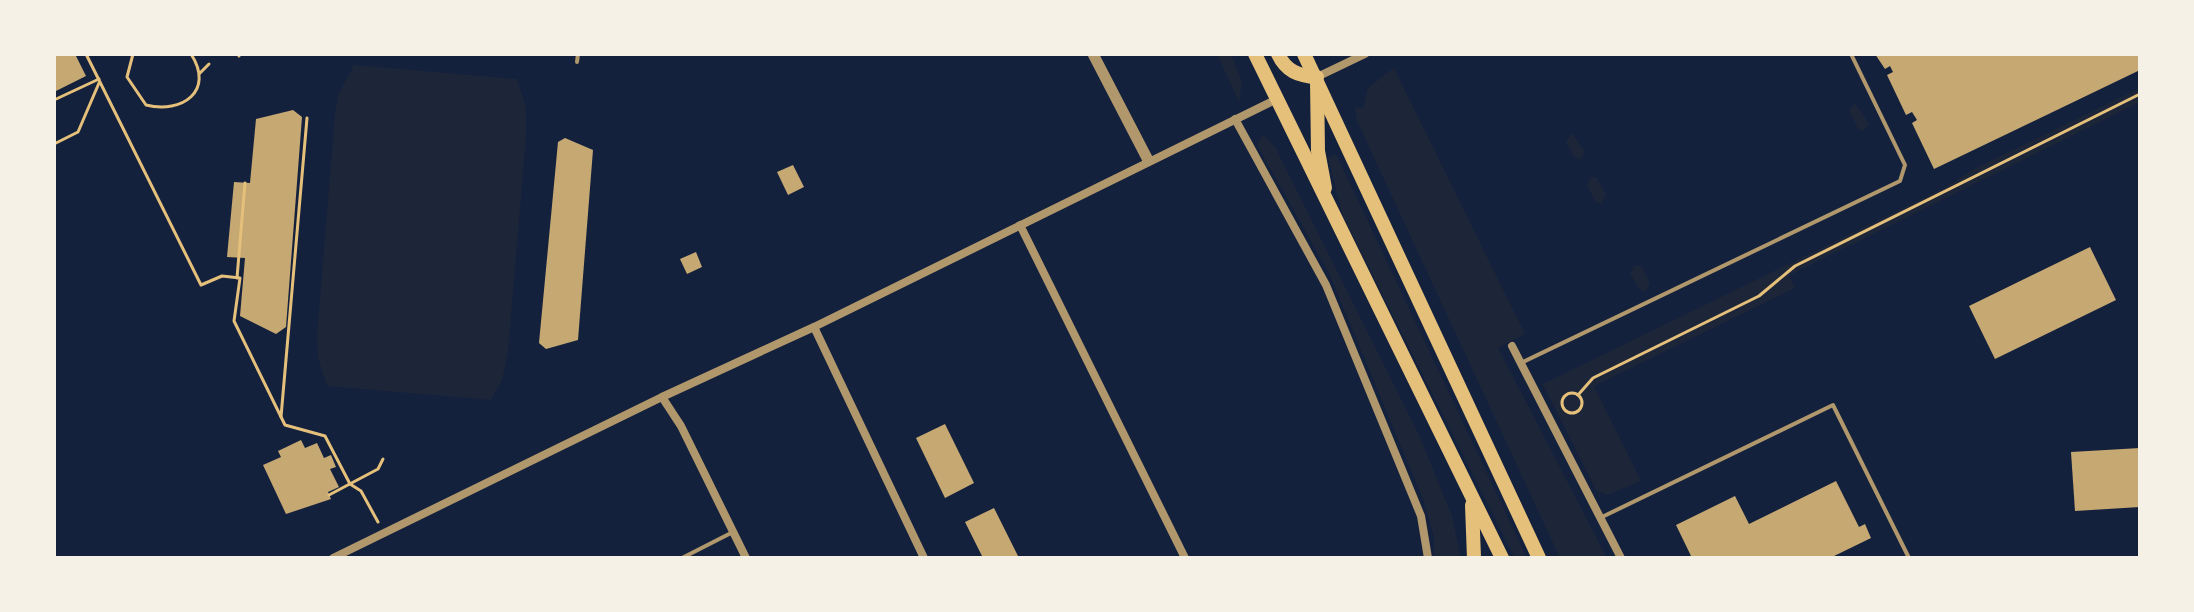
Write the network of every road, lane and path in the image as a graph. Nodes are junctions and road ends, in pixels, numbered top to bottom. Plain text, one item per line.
1 (86, 54) edge
2 (133, 54) edge
3 (191, 54) edge
4 (578, 54) edge
5 (1093, 54) edge
6 (1255, 54) edge
7 (1278, 54) edge
8 (1304, 54) edge
9 (1365, 54) edge
10 (1851, 54) edge
11 (577, 62) dead end
12 (209, 64) dead end
13 (199, 73) junction
14 (1317, 77) junction
15 (99, 80) junction
16 (2140, 94) edge
17 (1277, 99) junction
18 (54, 100) edge
19 (307, 118) dead end
20 (1235, 119) junction
21 (54, 144) edge
22 (1148, 160) junction
23 (245, 183) dead end
24 (1330, 210) junction
25 (1020, 225) junction
26 (237, 278) junction
27 (814, 327) junction
28 (1512, 346) dead end
29 (1521, 363) junction
30 (1578, 395) junction
31 (662, 397) junction
32 (281, 417) junction
33 (383, 459) dead end
34 (350, 484) junction
35 (329, 495) dead end
36 (1472, 497) junction
37 (387, 517) dead end
38 (1600, 518) junction
39 (733, 532) junction
40 (333, 558) edge
41 (682, 558) edge
42 (746, 558) edge
43 (924, 558) edge
44 (1185, 558) edge
45 (1428, 558) edge
46 (1474, 558) edge
47 (1502, 558) edge
48 (1539, 558) edge
49 (1621, 558) edge
50 (1909, 558) edge

1 - 15 path
2 - 13 path
3 - 13 path
4 - 11 lane
5 - 22 street
6 - 17 highway
7 - 14 highway
8 - 14 highway
9 - 14 street
10 - 29 lane
12 - 13 path
14 - 24 highway
14 - 48 highway
15 - 18 path
15 - 21 path
15 - 26 path
16 - 30 path
17 - 20 street
17 - 24 highway
19 - 32 path
20 - 22 street
20 - 45 street
22 - 25 street
23 - 26 path
24 - 36 highway
25 - 27 street
25 - 44 street
26 - 32 path
27 - 31 street
27 - 43 street
28 - 29 street
29 - 38 street
30 - 30 path
31 - 39 street
31 - 40 street
32 - 34 path
33 - 34 path
34 - 35 path
34 - 37 path
36 - 46 highway
36 - 47 highway
38 - 49 street
38 - 50 lane
39 - 41 lane
39 - 42 street

